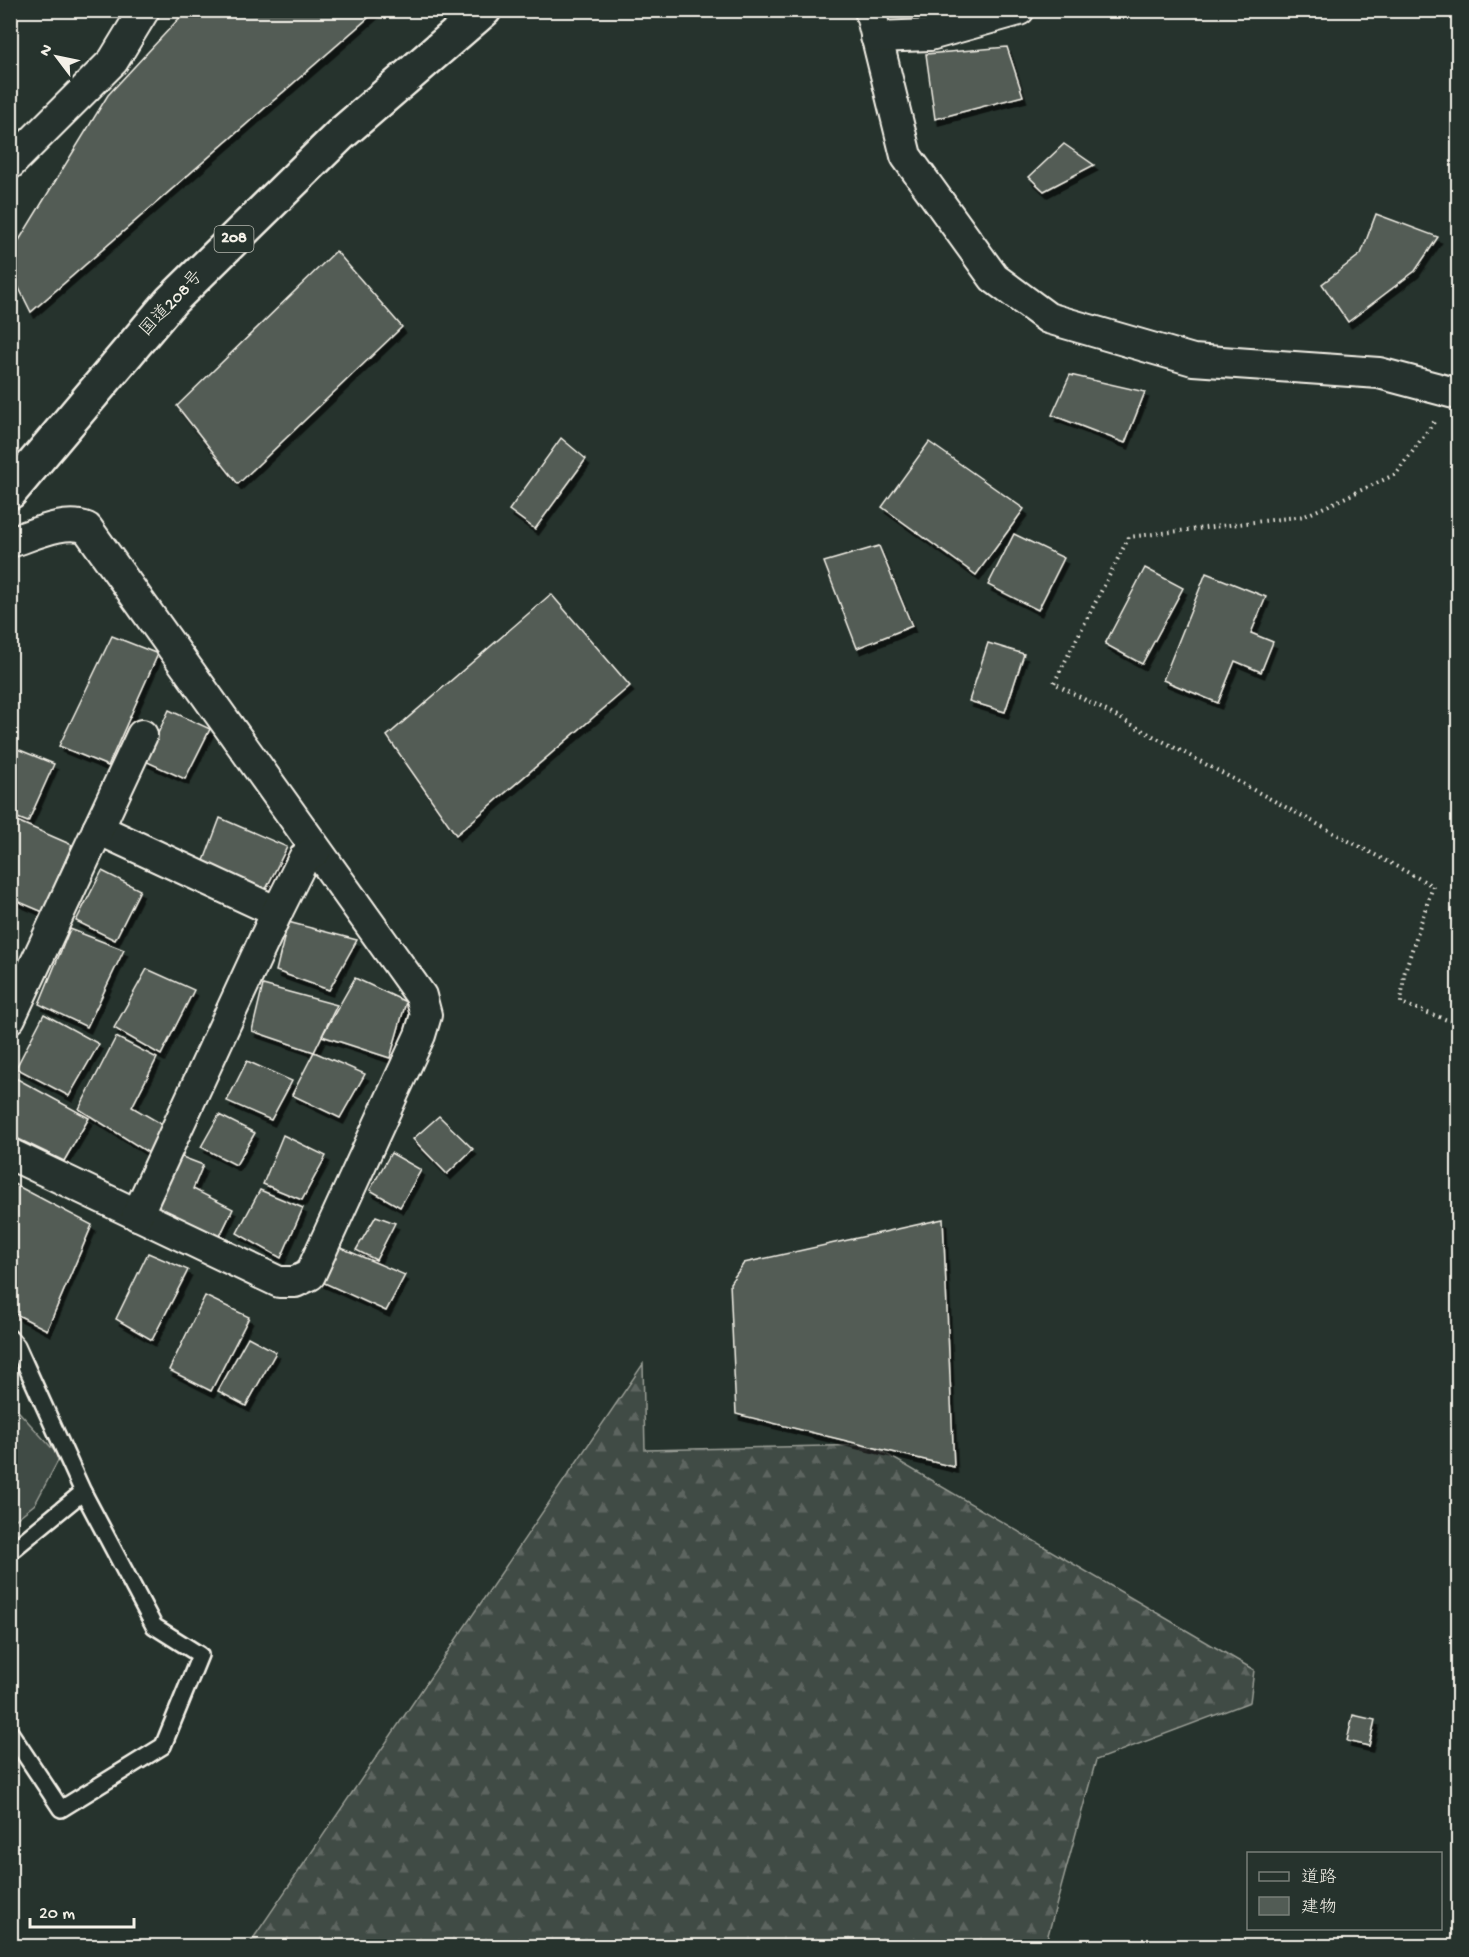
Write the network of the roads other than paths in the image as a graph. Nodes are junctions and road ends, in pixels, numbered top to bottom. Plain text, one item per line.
1 (144, 10) edge
2 (484, 10) edge
3 (1019, 10) edge
4 (873, 24) edge
5 (10, 164) edge
6 (1457, 393) edge
7 (10, 492) edge
8 (10, 542) edge
9 (142, 735) dead end
10 (98, 829) junction
11 (315, 851) junction
12 (277, 912) junction
13 (10, 1018) edge
14 (10, 1154) edge
15 (137, 1215) junction
16 (10, 1338) edge
17 (83, 1492) junction
18 (10, 1552) edge
19 (10, 1732) edge

1 - 5 street
2 - 7 highway, 国道208号 / 208
3 - 4 street
4 - 6 street
8 - 11 street
9 - 10 street
10 - 12 street
10 - 13 street
11 - 12 street
11 - 15 street
12 - 15 street
14 - 15 street
16 - 17 lane
17 - 18 lane
17 - 19 lane

